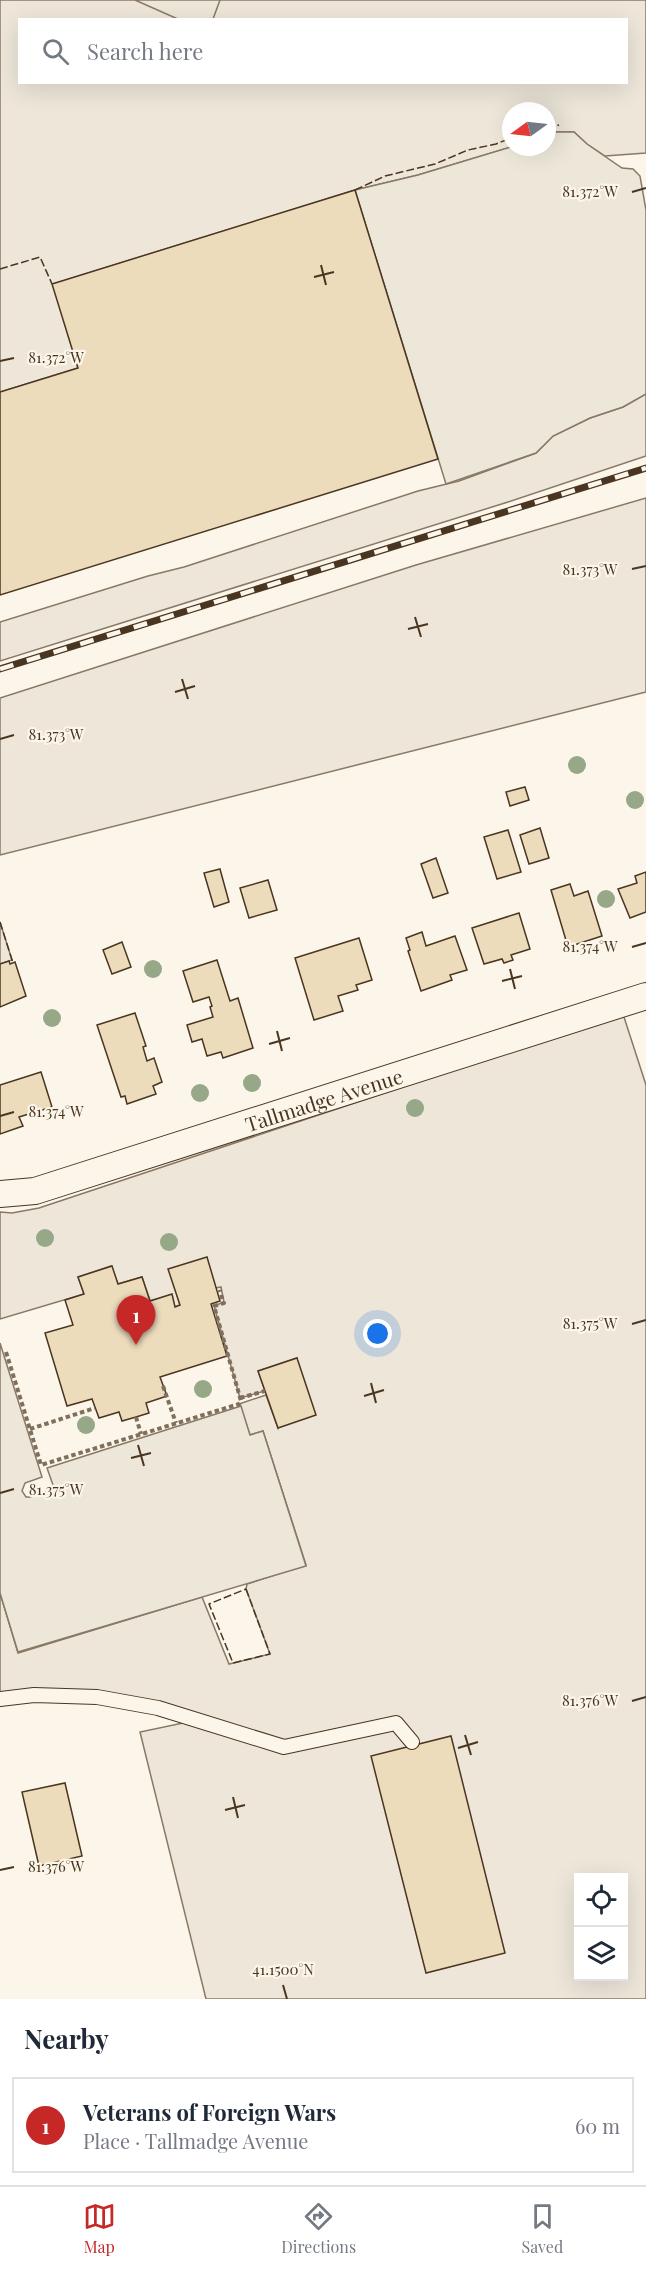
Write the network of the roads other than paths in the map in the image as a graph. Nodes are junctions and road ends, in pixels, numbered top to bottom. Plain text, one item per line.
1 (646, 996) edge
2 (0, 1194) edge
3 (0, 1699) edge
4 (412, 1742) dead end

1 - 2 street, Tallmadge Avenue
3 - 4 lane

